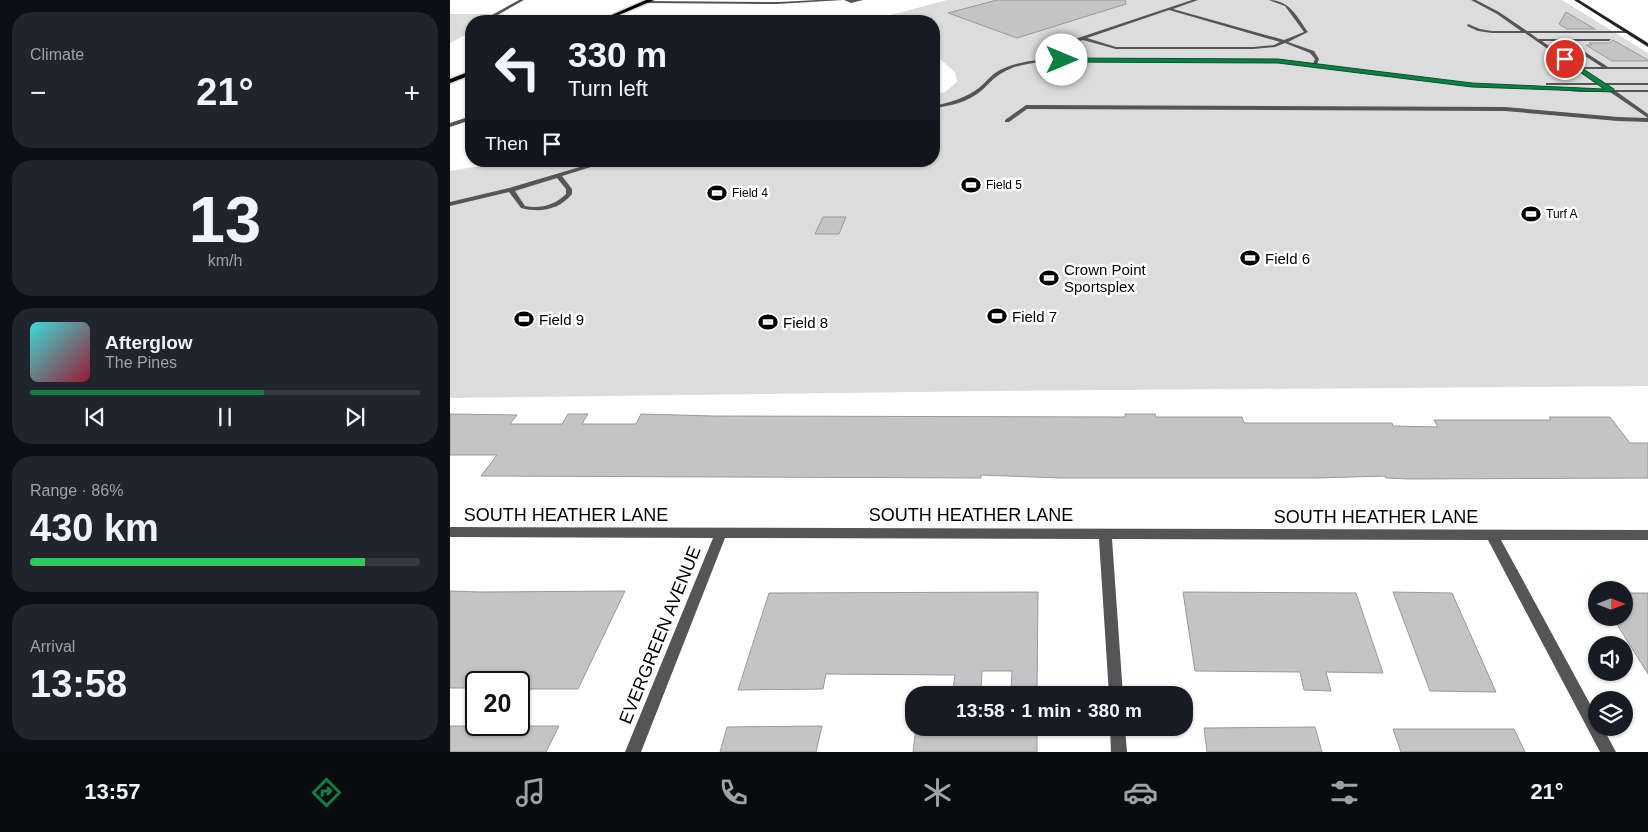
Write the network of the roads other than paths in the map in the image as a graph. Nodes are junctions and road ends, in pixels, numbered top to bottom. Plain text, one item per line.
1 (522, 0) edge
2 (841, 0) edge
3 (846, 0) edge
4 (861, 0) edge
5 (1196, 0) edge
6 (1271, 0) edge
7 (1473, 0) edge
8 (1576, 0) edge
9 (649, 1) edge
10 (1169, 9) junction
11 (494, 15) edge
12 (615, 15) edge
13 (1468, 25) dead end
14 (1526, 32) junction
15 (1628, 32) junction
16 (1082, 38) junction
17 (1537, 40) junction
18 (1562, 40) junction
19 (1609, 40) dead end
20 (1285, 42) junction
21 (1648, 45) edge
22 (1062, 60) junction
23 (1315, 65) junction
24 (1578, 68) junction
25 (1607, 68) junction
26 (1648, 68) edge
27 (465, 75) edge
28 (450, 81) edge
29 (1601, 84) junction
30 (1648, 84) edge
31 (1538, 87) junction
32 (1612, 91) junction
33 (1648, 91) edge
34 (940, 106) edge
35 (1630, 110) junction
36 (1648, 118) edge
37 (465, 120) edge
38 (1618, 120) junction
39 (1007, 121) dead end
40 (450, 125) edge
41 (588, 167) edge
42 (559, 176) junction
43 (511, 190) junction
44 (450, 204) edge
45 (450, 532) edge
46 (722, 533) junction
47 (1105, 533) junction
48 (1648, 535) edge
49 (1492, 536) junction
50 (1115, 686) edge
51 (1118, 736) edge
52 (633, 752) edge
53 (1119, 752) edge
54 (1608, 752) edge

1 - 11 street
2 - 9 lane
3 - 4 lane
5 - 10 lane
6 - 20 lane
7 - 14 lane
8 - 15 street
9 - 12 main road
10 - 16 lane
10 - 20 lane
13 - 14 lane
14 - 15 lane
14 - 17 lane
15 - 21 street
16 - 20 lane
16 - 22 lane
17 - 18 lane
17 - 24 lane
18 - 19 lane
18 - 25 lane
20 - 23 lane
22 - 23 lane
22 - 34 lane
23 - 31 lane
24 - 25 lane
24 - 29 lane
25 - 26 lane
27 - 28 main road
29 - 30 lane
29 - 31 lane
29 - 32 lane
31 - 32 lane
32 - 33 lane
32 - 35 lane
35 - 36 lane
35 - 38 lane
36 - 38 lane
37 - 40 lane
38 - 39 lane
41 - 42 lane
42 - 43 lane
42 - 43 lane
43 - 44 lane
45 - 46 street, SOUTH HEATHER LANE
46 - 47 street, SOUTH HEATHER LANE
46 - 52 street, EVERGREEN AVENUE
47 - 49 street, SOUTH HEATHER LANE
47 - 50 street
48 - 49 street, SOUTH HEATHER LANE
49 - 54 street
51 - 53 street

